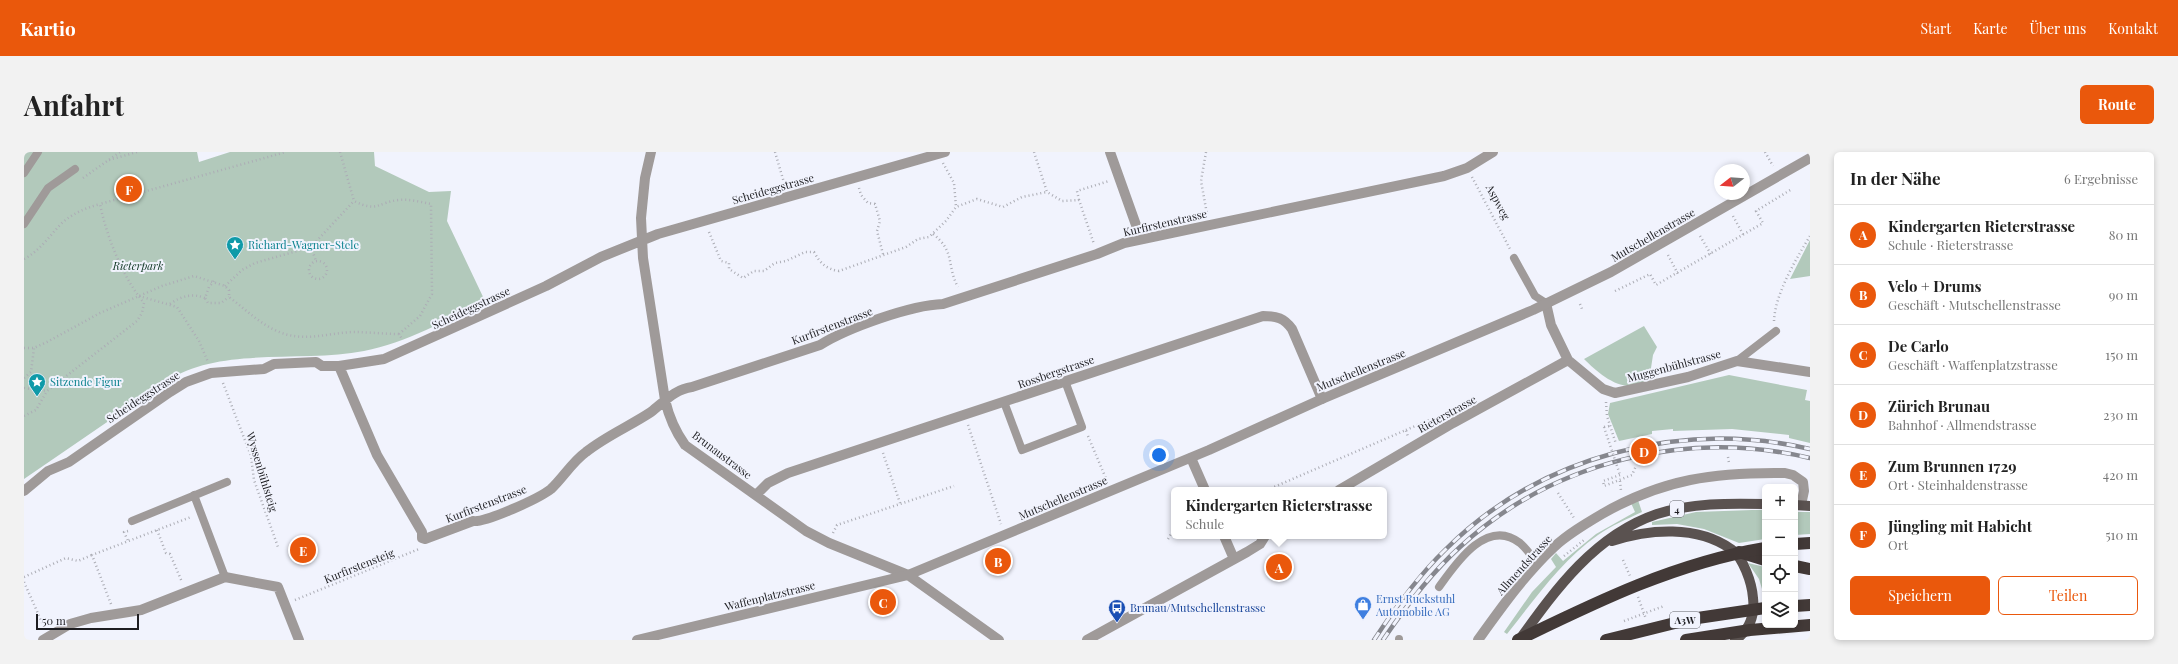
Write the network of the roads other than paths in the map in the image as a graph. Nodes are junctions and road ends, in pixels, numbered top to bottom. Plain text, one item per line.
1 (38, 152) edge
2 (651, 152) edge
3 (945, 152) edge
4 (1110, 152) edge
5 (1493, 152) edge
6 (1809, 158) edge
7 (75, 169) road end
8 (24, 174) edge
9 (24, 224) edge
10 (1141, 239) junction
11 (642, 241) junction
12 (1514, 258) dead end
13 (1546, 303) junction
14 (1776, 331) road end
15 (1568, 360) junction
16 (1736, 361) junction
17 (339, 366) junction
18 (1810, 372) edge
19 (1065, 381) junction
20 (1322, 399) junction
21 (666, 400) junction
22 (1004, 402) junction
23 (1191, 458) junction
24 (227, 482) dead end
25 (1204, 487) edge
26 (1344, 487) edge
27 (24, 491) edge
28 (194, 495) junction
29 (756, 495) junction
30 (1762, 504) edge
31 (1802, 505) edge
32 (132, 520) dead end
33 (1225, 539) edge
34 (1263, 539) edge
35 (1810, 543) edge
36 (1798, 544) edge
37 (1599, 547) junction
38 (1732, 549) junction
39 (1762, 549) edge
40 (1234, 558) junction
41 (1762, 559) edge
42 (1538, 564) junction
43 (1798, 566) edge
44 (1810, 568) edge
45 (908, 575) junction
46 (225, 577) junction
47 (1439, 587) dead end
48 (1810, 605) edge
49 (1798, 606) edge
50 (1762, 608) edge
51 (1532, 622) junction
52 (1810, 625) edge
53 (43, 640) edge
54 (299, 640) edge
55 (637, 640) edge
56 (999, 640) edge
57 (1087, 640) edge
58 (1478, 640) edge
59 (1518, 640) edge
60 (1535, 640) edge
61 (1606, 640) edge
62 (1686, 640) edge
63 (1735, 640) edge

1 - 8 lane
2 - 11 street, Brunaustrasse
3 - 11 street, Scheideggstrasse
4 - 10 street
5 - 10 street, Kurfirstenstrasse
6 - 13 street, Mutschellenstrasse
7 - 9 lane
10 - 21 street, Kurfirstenstrasse
11 - 17 street, Scheideggstrasse
11 - 21 street, Brunaustrasse
12 - 13 lane
13 - 15 street, Muggenbühlstrasse
13 - 20 street, Mutschellenstrasse
14 - 16 lane
15 - 16 street, Muggenbühlstrasse
15 - 26 street, Rieterstrasse
16 - 18 street, Muggenbühlstrasse
17 - 21 street, Kurfirstenstrasse
17 - 27 street, Scheideggstrasse
19 - 20 street, Rossbergstrasse
19 - 22 street, Rossbergstrasse
19 - 22 lane
20 - 23 street, Mutschellenstrasse
21 - 29 street, Brunaustrasse
22 - 29 street, Rossbergstrasse
23 - 25 street
23 - 45 street, Mutschellenstrasse
24 - 28 lane
28 - 32 lane
28 - 46 lane
29 - 45 street, Brunaustrasse
30 - 37 main road, 4
31 - 42 street, Allmendstrasse
33 - 40 street
34 - 40 street
35 - 36 highway
37 - 38 main road
37 - 51 main road, 4
38 - 41 highway
38 - 63 main road
39 - 59 highway, bridge
40 - 57 street
42 - 47 lane
42 - 58 street, Allmendstrasse
43 - 44 highway
45 - 55 street, Waffenplatzstrasse
45 - 56 street, Brunaustrasse
46 - 53 street
46 - 54 street
48 - 49 highway
50 - 61 highway, A3W, bridge
51 - 59 main road, 4
51 - 60 main road
52 - 62 highway, A3W, bridge

